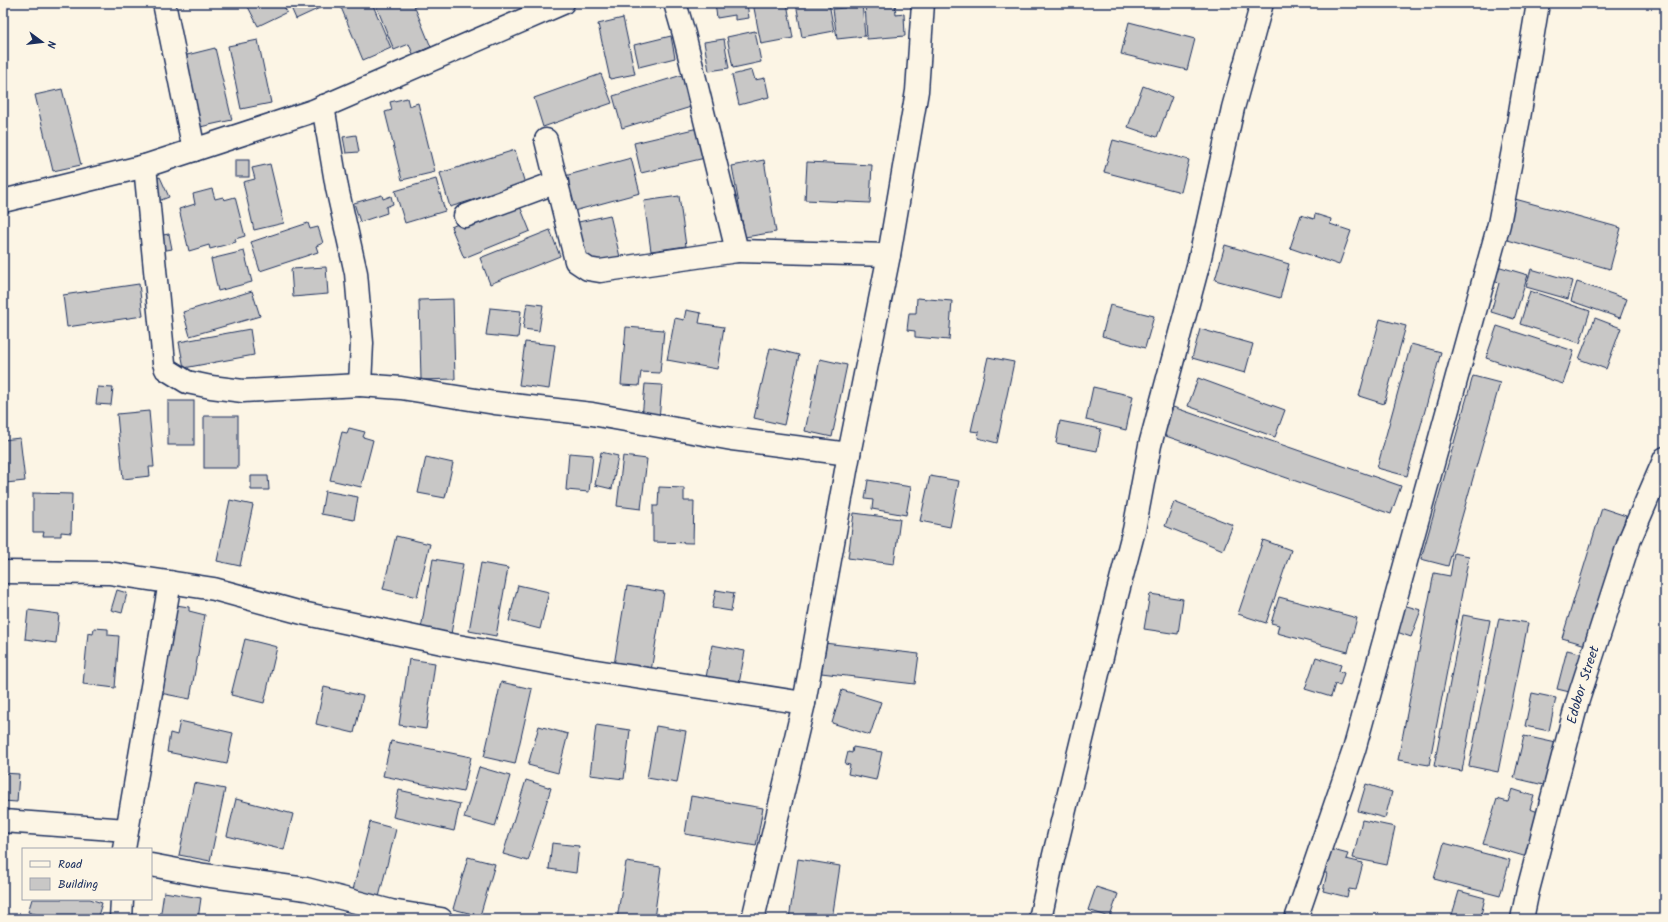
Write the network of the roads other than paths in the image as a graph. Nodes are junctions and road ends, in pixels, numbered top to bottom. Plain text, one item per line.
1 (164, 3) edge
2 (563, 3) edge
3 (675, 3) edge
4 (923, 3) edge
5 (1262, 3) edge
6 (1538, 3) edge
7 (323, 106) junction
8 (546, 140) dead end
9 (194, 150) junction
10 (144, 166) junction
11 (556, 182) junction
12 (3, 201) edge
13 (465, 216) dead end
14 (737, 251) junction
15 (890, 255) junction
16 (360, 385) junction
17 (849, 454) junction
18 (1665, 458) edge
19 (3, 572) edge
20 (170, 582) junction
21 (804, 703) junction
22 (3, 822) edge
23 (126, 840) edge
24 (152, 865) edge
25 (122, 900) edge
26 (121, 919) edge
27 (441, 919) edge
28 (753, 919) edge
29 (1040, 919) edge
30 (1296, 919) edge
31 (1522, 919) edge

1 - 9 street
2 - 7 street
3 - 14 street
4 - 15 street
5 - 29 street
6 - 30 street
7 - 9 street
7 - 16 street
8 - 11 street
9 - 10 street
10 - 12 street
10 - 16 street
11 - 13 street
11 - 14 street
14 - 15 street
15 - 17 street
16 - 17 street
17 - 21 street
18 - 31 street, Edobor Street
19 - 20 street
20 - 21 street
20 - 23 street
21 - 28 street
22 - 23 street
24 - 27 street
25 - 26 street

